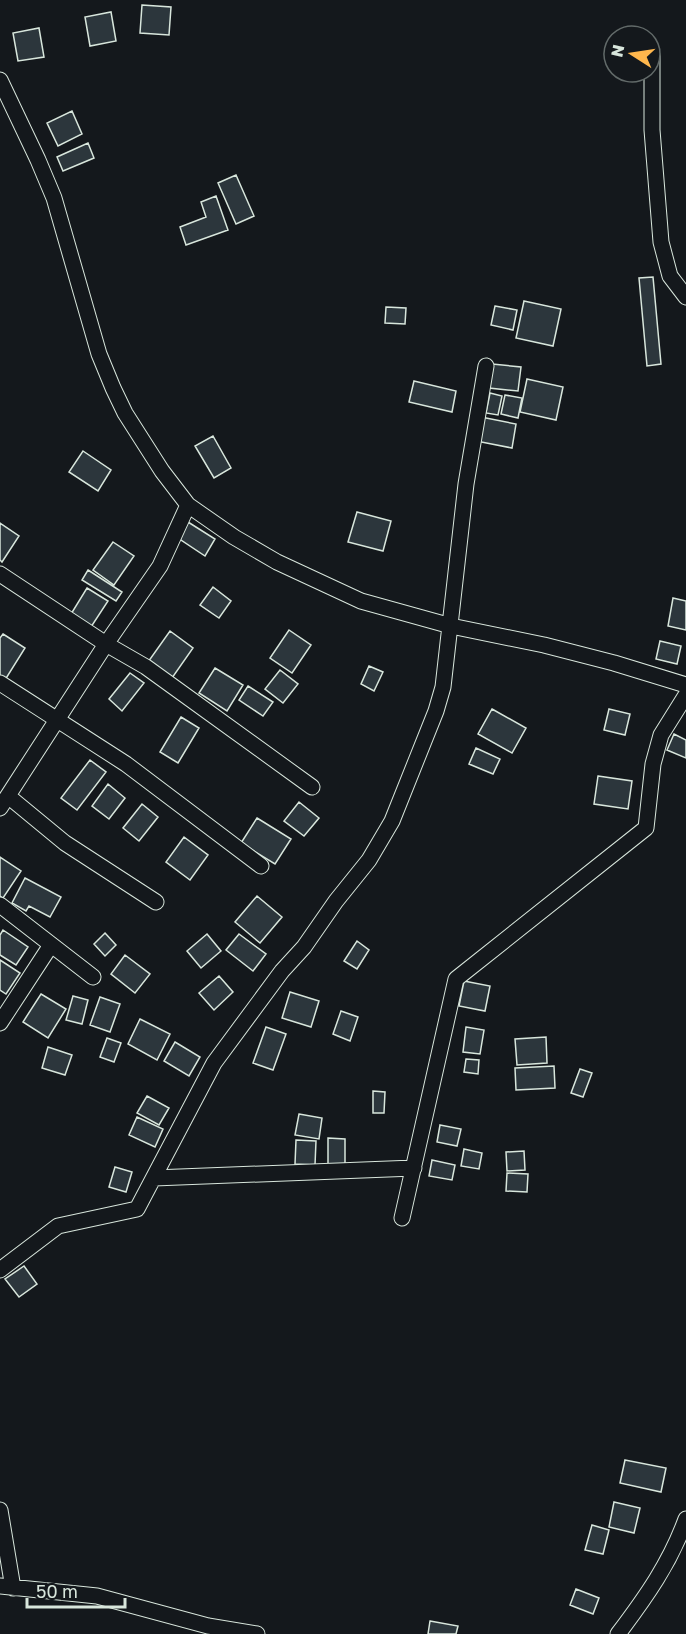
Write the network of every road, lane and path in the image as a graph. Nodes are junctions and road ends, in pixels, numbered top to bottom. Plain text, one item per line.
1 (0, 80) edge
2 (652, 84) edge
3 (686, 297) edge
4 (486, 366) dead end
5 (188, 505) junction
6 (0, 574) edge
7 (451, 626) junction
8 (106, 644) junction
9 (0, 683) edge
10 (686, 685) edge
11 (686, 695) edge
12 (58, 721) junction
13 (312, 787) dead end
14 (4, 802) edge
15 (261, 866) dead end
16 (156, 902) dead end
17 (0, 906) edge
18 (51, 945) junction
19 (93, 977) dead end
20 (0, 1023) edge
21 (414, 1168) junction
22 (154, 1178) junction
23 (402, 1218) dead end
24 (0, 1270) edge
25 (0, 1510) edge
26 (686, 1519) edge
27 (7, 1587) edge
28 (207, 1630) edge
29 (257, 1634) edge
30 (618, 1634) edge

1 - 5 street
2 - 3 street
4 - 7 street
5 - 7 street
5 - 8 street
6 - 8 street
7 - 10 street
7 - 22 street
8 - 12 street
8 - 13 street
9 - 12 street
11 - 21 street
12 - 14 street
12 - 15 street
14 - 16 street
17 - 18 street
18 - 19 street
18 - 20 street
21 - 22 street
21 - 23 street
22 - 24 street
25 - 27 street
26 - 30 street
27 - 28 street
28 - 29 street

